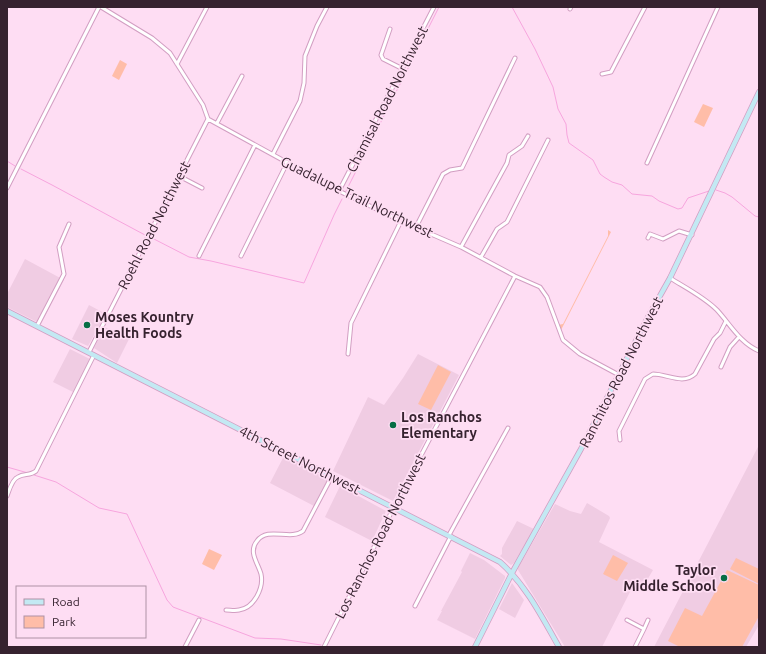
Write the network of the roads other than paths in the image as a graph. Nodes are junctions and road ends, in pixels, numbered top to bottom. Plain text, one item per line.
1 (100, 7) edge
2 (208, 7) edge
3 (327, 7) edge
4 (434, 7) edge
5 (644, 7) edge
6 (718, 7) edge
7 (390, 29) dead end
8 (514, 58) dead end
9 (177, 64) junction
10 (403, 69) junction
11 (602, 74) dead end
12 (242, 76) dead end
13 (759, 92) edge
14 (208, 119) junction
15 (216, 123) junction
16 (528, 136) dead end
17 (548, 140) dead end
18 (255, 145) junction
19 (273, 154) junction
20 (287, 163) junction
21 (647, 163) dead end
22 (179, 176) junction
23 (7, 188) edge
24 (202, 188) dead end
25 (339, 191) junction
26 (400, 221) junction
27 (69, 224) dead end
28 (416, 227) junction
29 (692, 235) junction
30 (648, 238) dead end
31 (461, 247) junction
32 (199, 256) dead end
33 (241, 256) dead end
34 (480, 257) junction
35 (515, 276) junction
36 (670, 278) junction
37 (7, 311) edge
38 (726, 322) junction
39 (37, 326) junction
40 (739, 337) junction
41 (759, 351) edge
42 (89, 352) junction
43 (348, 354) dead end
44 (94, 355) junction
45 (721, 366) dead end
46 (618, 375) junction
47 (508, 428) dead end
48 (620, 440) dead end
49 (332, 476) junction
50 (7, 496) edge
51 (394, 507) junction
52 (450, 535) junction
53 (512, 574) junction
54 (415, 606) dead end
55 (226, 610) dead end
56 (199, 620) dead end
57 (627, 620) dead end
58 (648, 620) dead end
59 (644, 629) junction
60 (185, 647) edge
61 (324, 647) edge
62 (475, 647) edge
63 (559, 647) edge
64 (635, 647) edge

1 - 9 street
1 - 23 street
2 - 9 street
3 - 19 street
4 - 10 street, Chamisal Road Northwest
5 - 11 street
6 - 21 street
7 - 10 street
8 - 28 street
9 - 14 street
10 - 25 street, Chamisal Road Northwest
12 - 15 street
13 - 29 main road, Ranchitos Road Northwest
14 - 15 street, Guadalupe Trail Northwest
14 - 22 street, Roehl Road Northwest
15 - 18 street, Guadalupe Trail Northwest
16 - 31 street
17 - 34 street
18 - 19 street, Guadalupe Trail Northwest
18 - 32 street
19 - 20 street, Guadalupe Trail Northwest
20 - 25 street, Guadalupe Trail Northwest
20 - 33 street
22 - 24 street
22 - 42 street, Roehl Road Northwest
25 - 26 street, Guadalupe Trail Northwest
26 - 28 street, Guadalupe Trail Northwest
26 - 43 street
27 - 39 street
28 - 31 street, Guadalupe Trail Northwest
29 - 30 street
29 - 36 main road, Ranchitos Road Northwest
31 - 34 street, Guadalupe Trail Northwest
34 - 35 street, Guadalupe Trail Northwest
35 - 46 street, Guadalupe Trail Northwest
35 - 51 street, Los Ranchos Road Northwest
36 - 38 street
36 - 46 main road, Ranchitos Road Northwest
37 - 39 main road, 4th Street Northwest
38 - 40 street
38 - 48 street
39 - 42 main road, 4th Street Northwest
40 - 41 street
40 - 45 street
42 - 44 main road, 4th Street Northwest
44 - 49 main road, 4th Street Northwest
44 - 50 street
46 - 53 main road, Ranchitos Road Northwest
47 - 52 street
49 - 51 main road, 4th Street Northwest
49 - 55 street
51 - 52 main road, 4th Street Northwest
51 - 61 street, Los Ranchos Road Northwest
52 - 53 main road, 4th Street Northwest
52 - 54 street
53 - 62 main road, Ranchitos Road Northwest
53 - 63 main road, 4th Street Northwest
56 - 60 street
57 - 59 street
58 - 59 street
59 - 64 street

